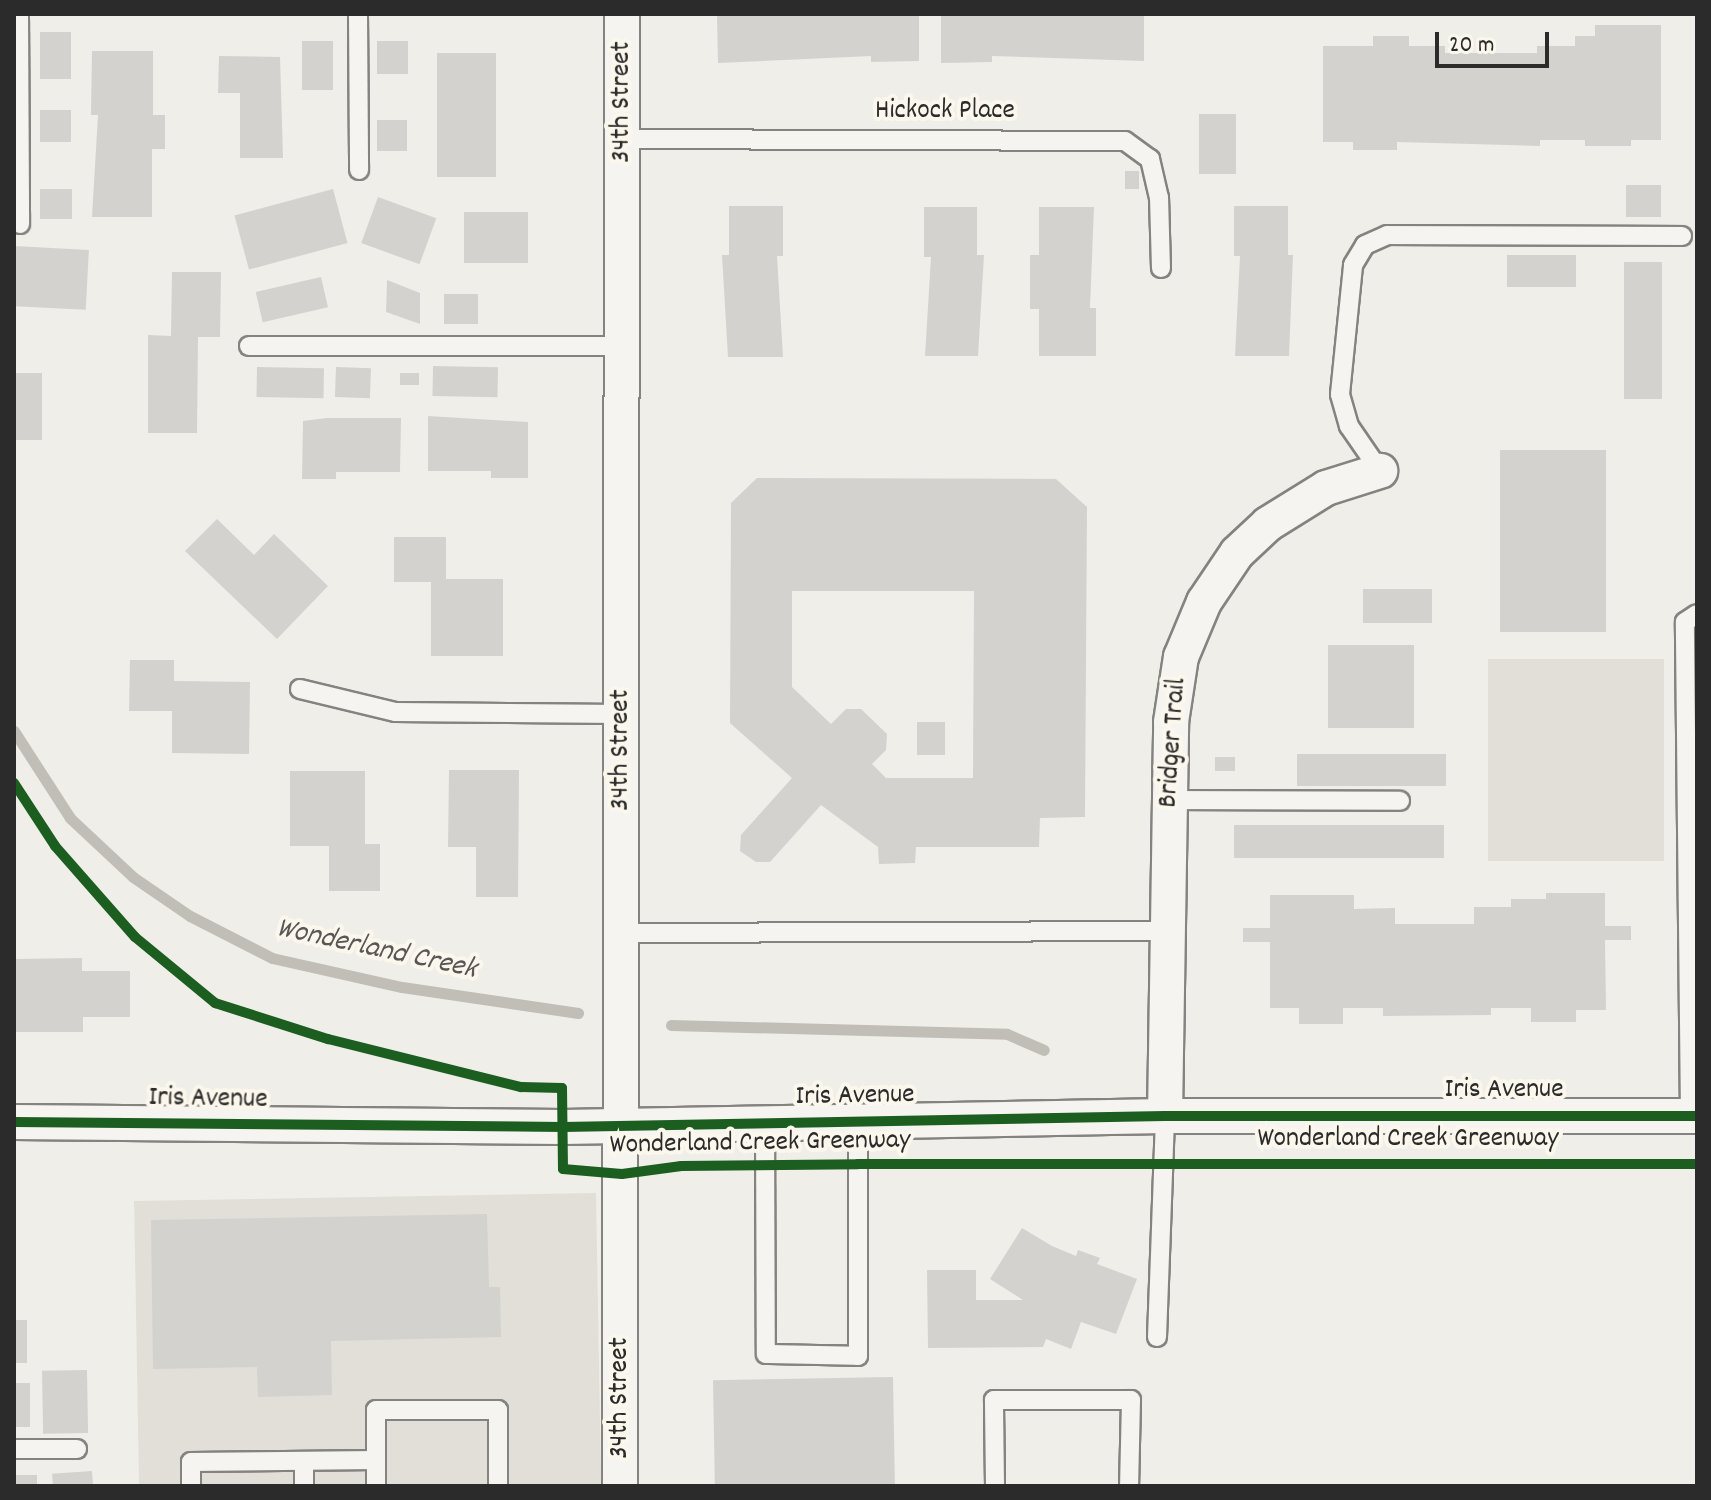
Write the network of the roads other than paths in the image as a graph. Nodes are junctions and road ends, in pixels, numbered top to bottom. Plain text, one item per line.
1 (19, 14) edge
2 (358, 14) edge
3 (622, 14) edge
4 (624, 139) junction
5 (359, 170) dead end
6 (20, 224) dead end
7 (1682, 236) dead end
8 (1161, 268) dead end
9 (249, 346) dead end
10 (622, 346) junction
11 (1380, 471) joint
12 (1697, 614) edge
13 (300, 689) dead end
14 (622, 714) junction
15 (1170, 800) junction
16 (1400, 801) dead end
17 (1168, 931) junction
18 (623, 933) junction
19 (1165, 1116) junction
20 (1694, 1116) edge
21 (858, 1121) junction
22 (14, 1122) edge
23 (765, 1122) junction
24 (621, 1125) junction
25 (1157, 1337) dead end
26 (14, 1449) edge
27 (77, 1449) dead end
28 (376, 1460) junction
29 (304, 1461) junction
30 (191, 1486) edge
31 (304, 1486) edge
32 (376, 1486) edge
33 (498, 1486) edge
34 (620, 1486) edge
35 (995, 1486) edge
36 (1129, 1486) edge

1 - 6 lane
2 - 5 lane
3 - 4 street, 34th Street
4 - 8 lane, Hickock Place
4 - 10 street, 34th Street
7 - 11 lane
9 - 10 lane
10 - 14 street, 34th Street
11 - 15 street, Bridger Trail
12 - 20 lane
13 - 14 lane
14 - 18 street, 34th Street
15 - 16 lane
15 - 17 street, Bridger Trail
17 - 18 lane
17 - 19 street, Bridger Trail
18 - 24 street, 34th Street
19 - 20 street, Iris Avenue
19 - 21 street, Iris Avenue
19 - 25 lane
21 - 23 street, Iris Avenue
21 - 23 lane
22 - 24 street, Iris Avenue
23 - 24 street, Iris Avenue
24 - 34 street, 34th Street
26 - 27 lane
28 - 29 lane
28 - 32 lane
28 - 33 lane
29 - 30 lane
29 - 31 lane
35 - 36 lane

